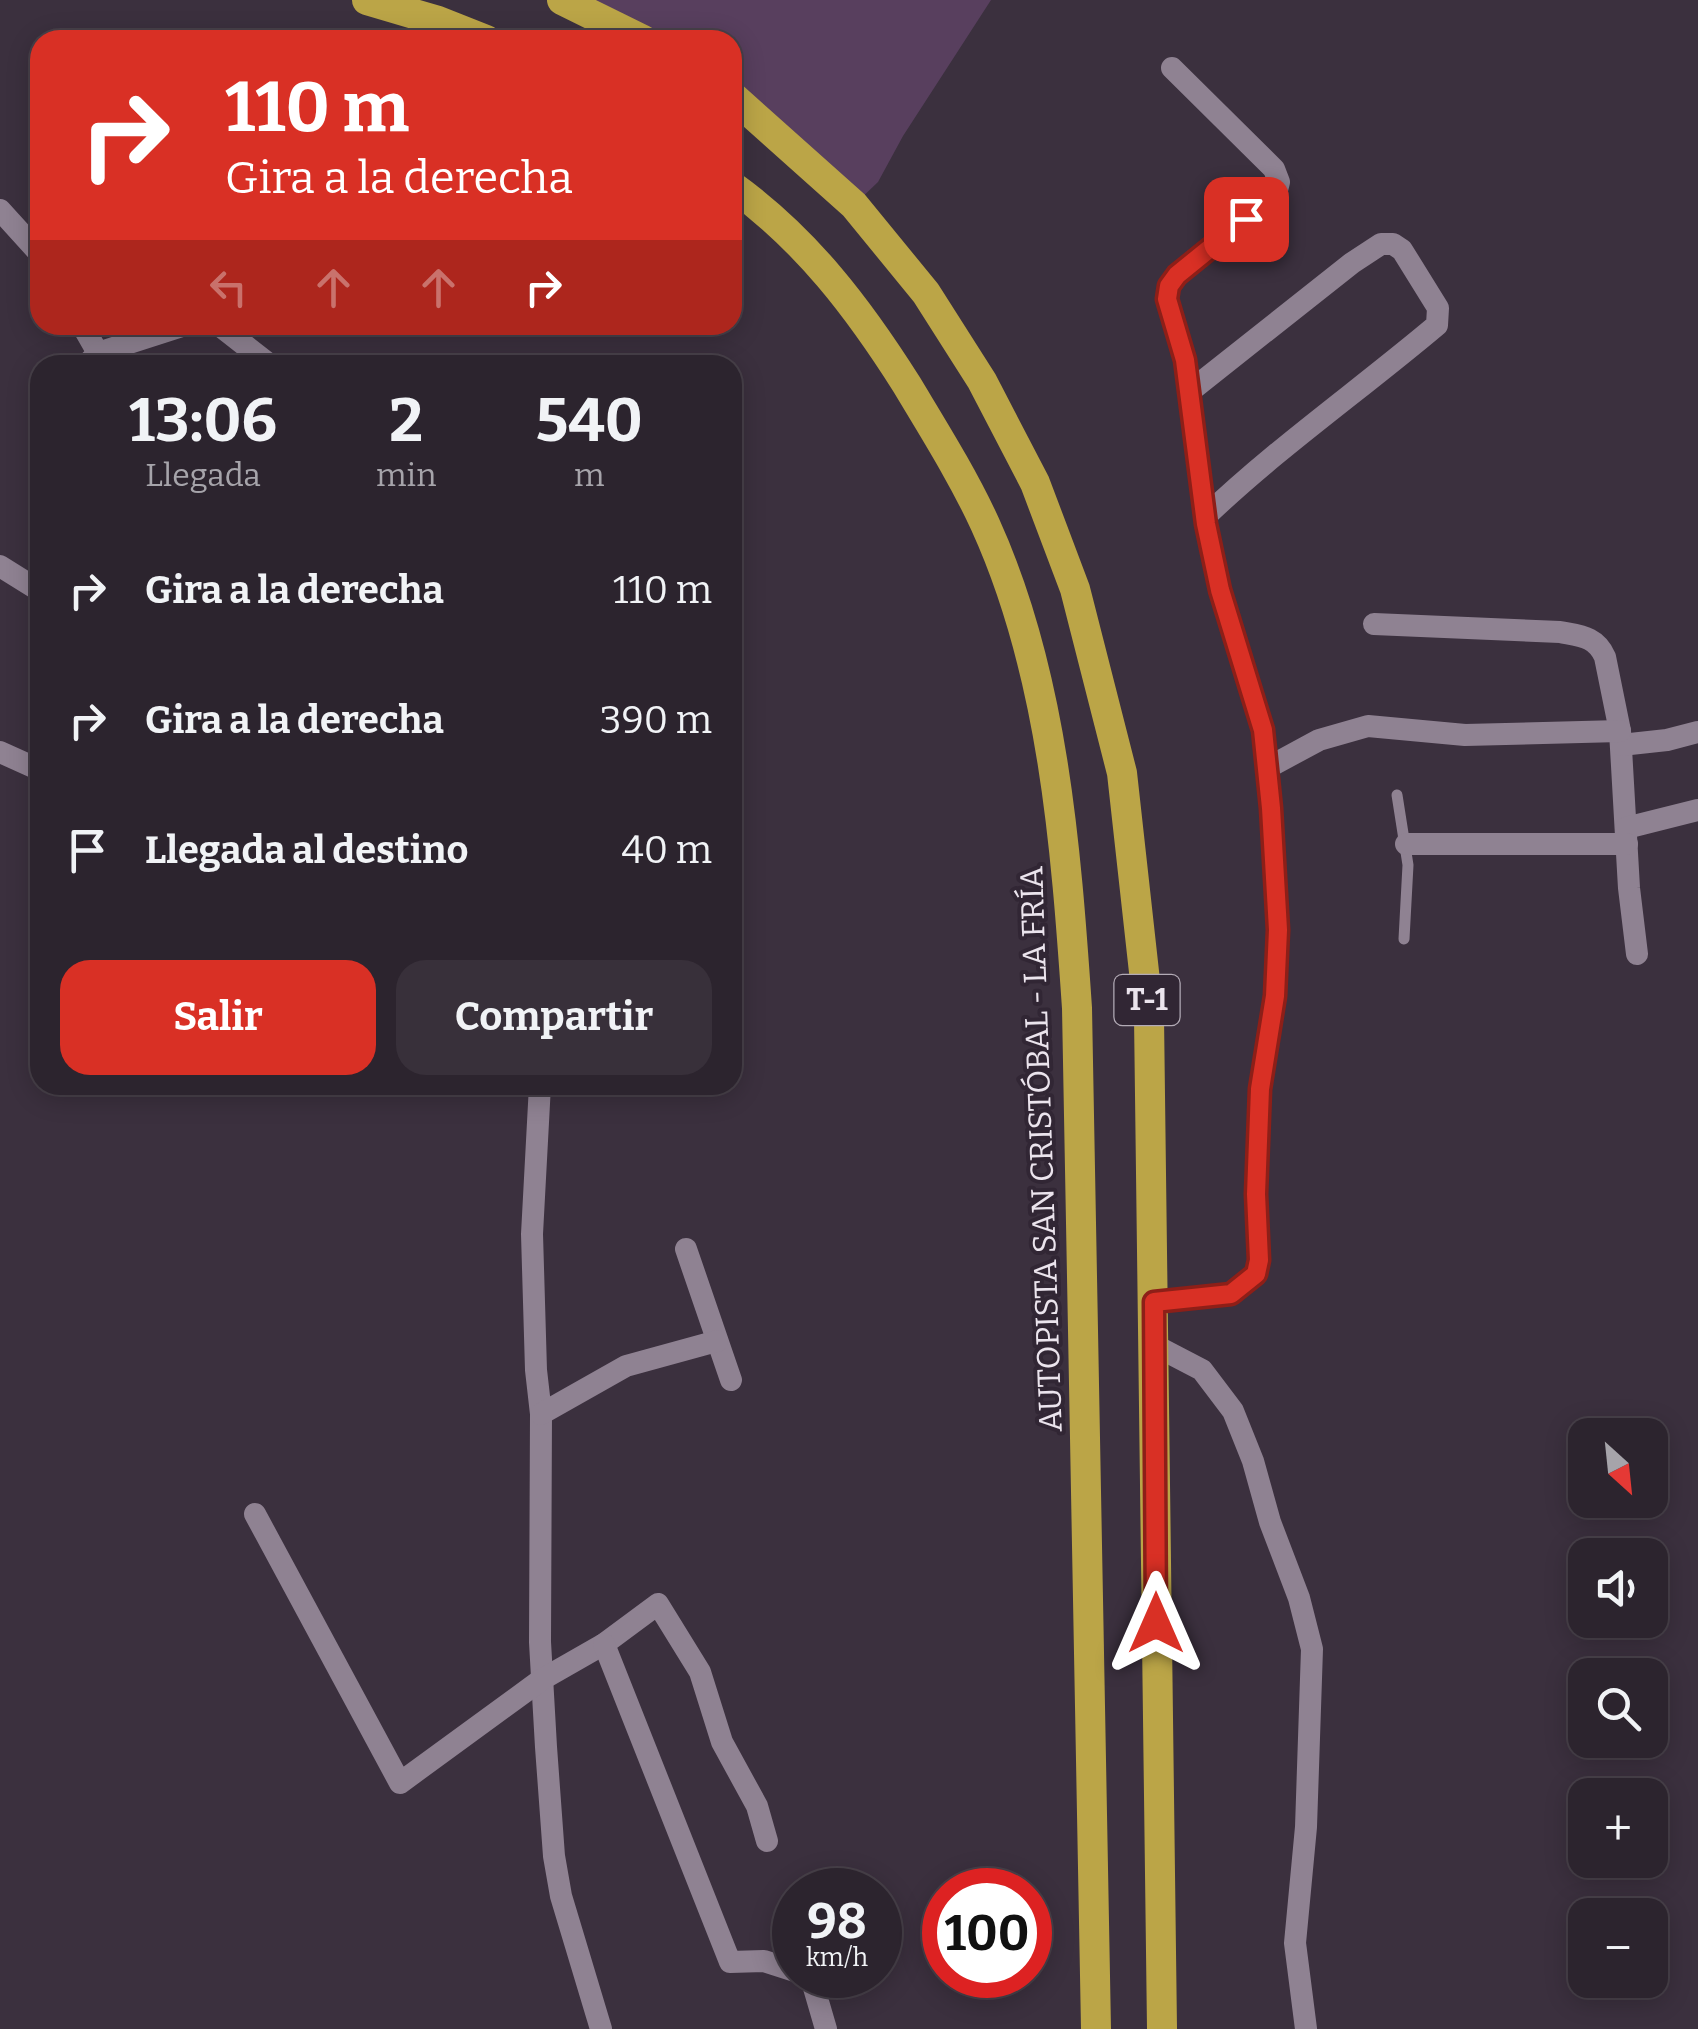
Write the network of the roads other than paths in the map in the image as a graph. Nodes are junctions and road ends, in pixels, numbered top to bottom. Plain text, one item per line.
1 (367, 0) edge
2 (562, 0) edge
3 (462, 30) edge
4 (622, 30) edge
5 (1172, 68) dead end
6 (742, 105) edge
7 (742, 195) edge
8 (0, 210) edge
9 (30, 243) edge
10 (158, 335) edge
11 (231, 335) edge
12 (103, 355) edge
13 (257, 355) edge
14 (1189, 392) junction
15 (1205, 517) junction
16 (0, 566) edge
17 (30, 585) edge
18 (1374, 624) dead end
19 (1698, 732) edge
20 (1620, 738) junction
21 (0, 752) edge
22 (30, 766) edge
23 (1267, 768) junction
24 (1397, 795) dead end
25 (1698, 810) edge
26 (1626, 836) junction
27 (1406, 844) junction
28 (1404, 939) dead end
29 (1637, 954) dead end
30 (539, 1095) edge
31 (686, 1250) dead end
32 (1154, 1302) junction
33 (717, 1340) junction
34 (1154, 1345) junction
35 (732, 1380) dead end
36 (542, 1414) junction
37 (255, 1514) dead end
38 (604, 1644) junction
39 (541, 1680) junction
40 (767, 1841) dead end
41 (772, 1964) edge
42 (817, 1998) edge
43 (601, 2029) edge
44 (826, 2029) edge
45 (1096, 2029) edge
46 (1162, 2029) edge
47 (1306, 2029) edge

1 - 3 highway
2 - 4 highway
5 - 14 street
6 - 32 highway, T-1
7 - 45 highway, AUTOPISTA SAN CRISTÓBAL - LA FRÍA / T-1
8 - 9 street
10 - 12 street
11 - 13 street
14 - 15 street
14 - 15 street
15 - 23 street
16 - 17 street
18 - 20 street
19 - 20 street
20 - 23 street
20 - 26 street
21 - 22 street
23 - 32 street
24 - 27 lane
25 - 26 street
26 - 27 street
26 - 29 street
27 - 28 lane
30 - 36 street
31 - 33 street
32 - 34 highway, T-1
33 - 35 street
33 - 36 street
34 - 46 highway, T-1
34 - 47 street
36 - 39 street
37 - 39 street
38 - 39 street
38 - 40 street
38 - 41 street
39 - 43 street
42 - 44 street

